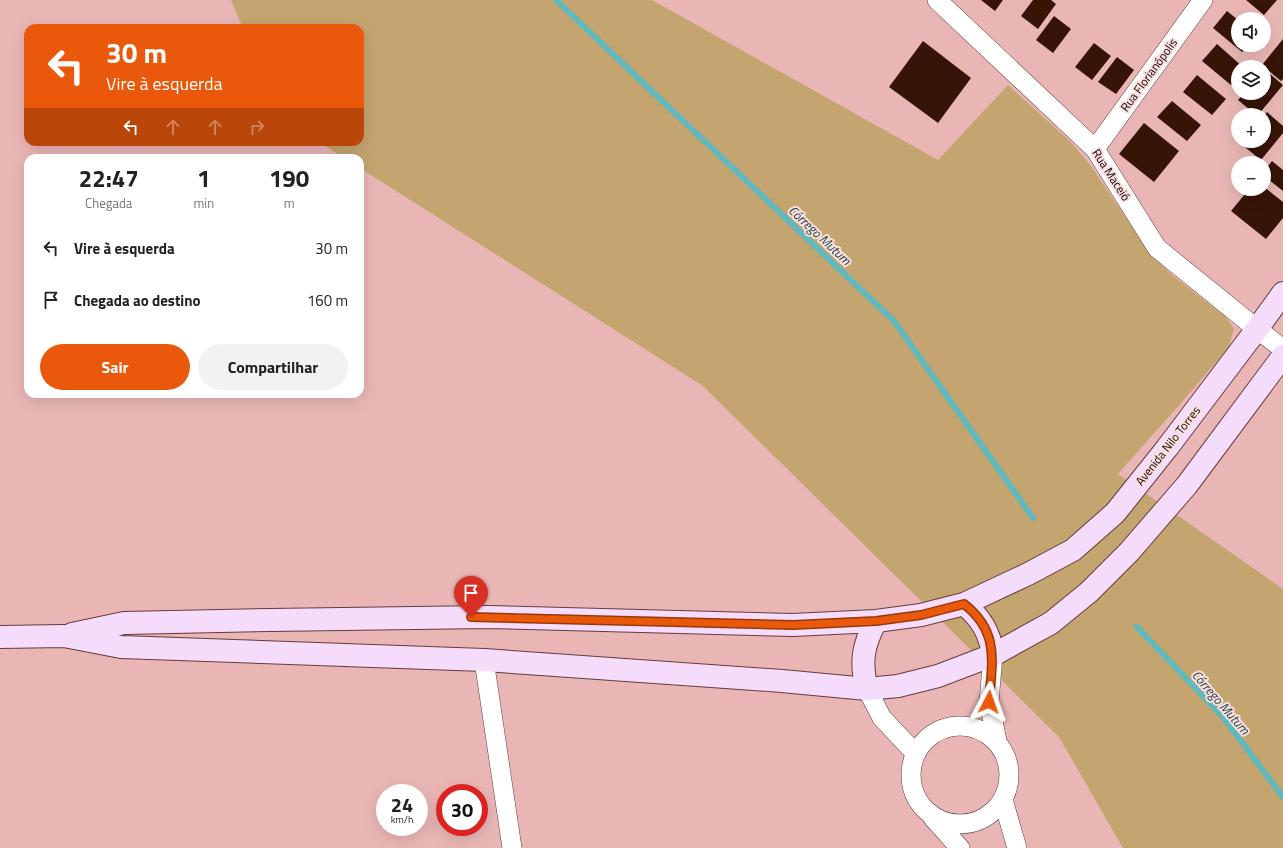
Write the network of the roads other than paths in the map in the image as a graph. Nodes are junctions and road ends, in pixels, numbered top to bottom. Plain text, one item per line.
1 (937, 0) edge
2 (1203, 0) edge
3 (1095, 149) junction
4 (1283, 293) edge
5 (1257, 329) junction
6 (1283, 349) edge
7 (1283, 356) edge
8 (964, 604) junction
9 (876, 621) junction
10 (64, 636) junction
11 (0, 637) edge
12 (993, 655) junction
13 (484, 660) junction
14 (867, 689) junction
15 (997, 742) junction
16 (916, 754) junction
17 (1003, 800) junction
18 (931, 815) junction
19 (512, 848) edge
20 (960, 848) edge
21 (1017, 848) edge

1 - 3 street, Rua Maceió
2 - 3 street, Rua Florianópolis
3 - 5 street, Rua Maceió
4 - 5 main road, Avenida Nilo Torres
5 - 6 street, Rua Maceió
5 - 8 main road, Avenida Nilo Torres
7 - 12 main road
8 - 9 main road, Avenida Nilo Torres
8 - 12 main road
9 - 10 main road, Avenida Nilo Torres
9 - 14 main road
10 - 11 main road
10 - 13 main road
12 - 14 main road
12 - 15 street
13 - 14 main road
13 - 19 street
14 - 16 street
15 - 16 street
15 - 17 street
16 - 18 street
17 - 18 street
17 - 21 street
18 - 20 street

